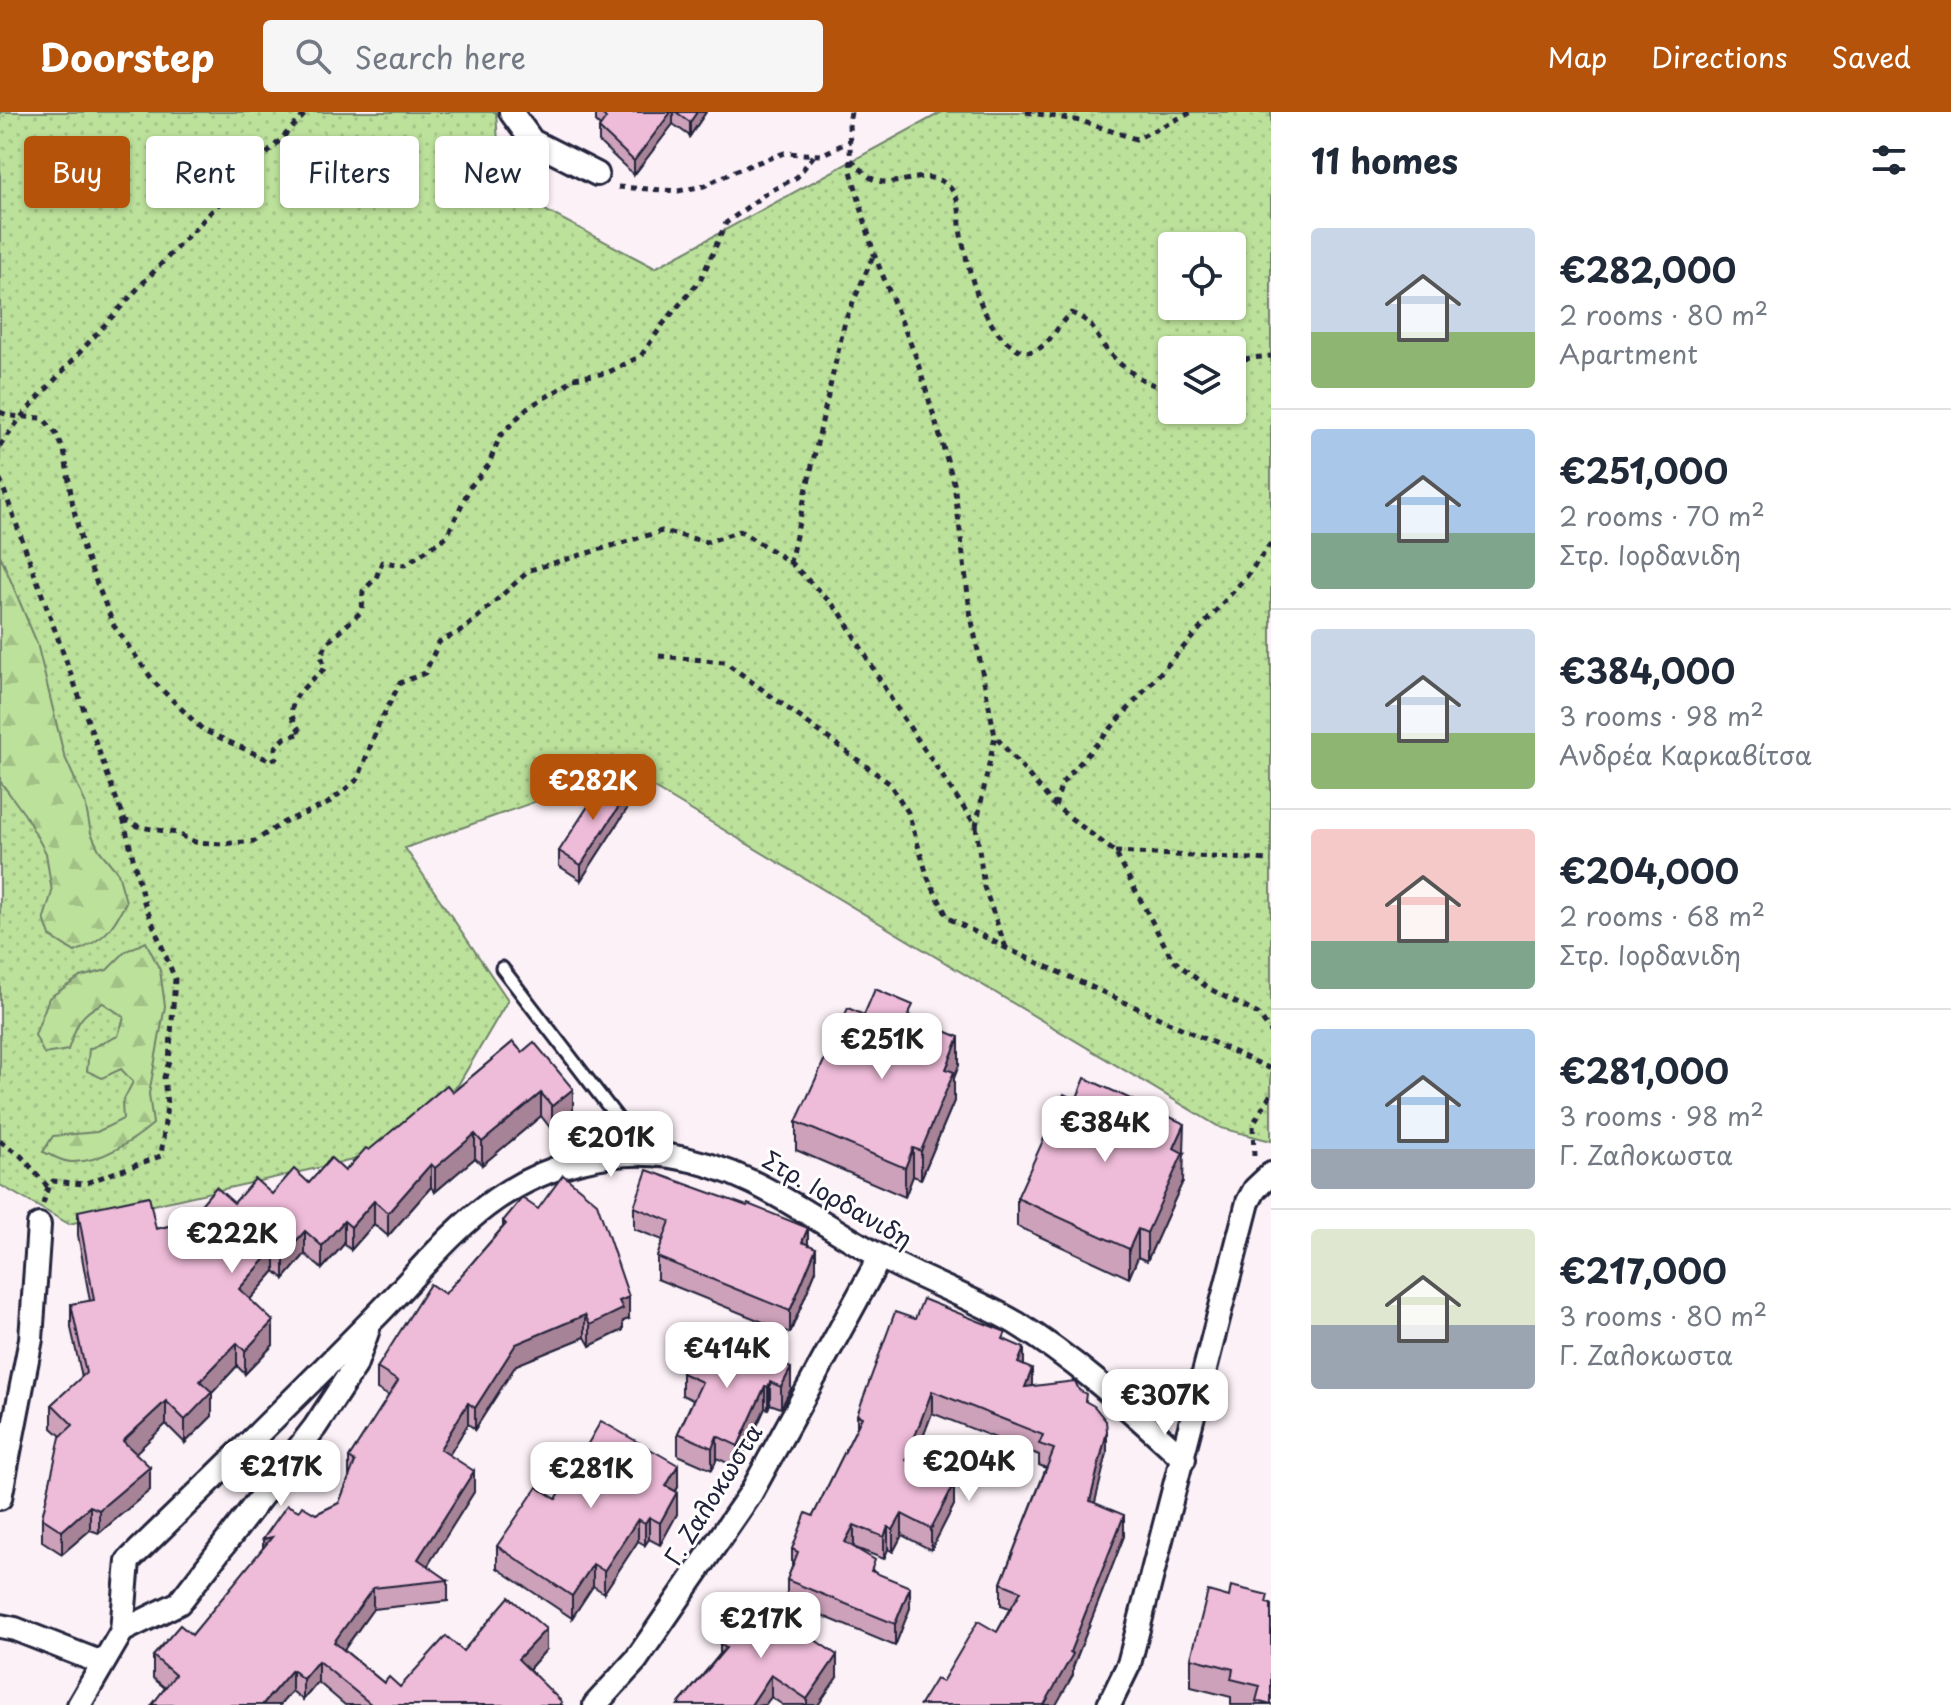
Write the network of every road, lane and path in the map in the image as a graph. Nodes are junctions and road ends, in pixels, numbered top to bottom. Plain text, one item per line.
1 (307, 112) edge
2 (511, 112) edge
3 (851, 112) edge
4 (1026, 112) edge
5 (1192, 112) edge
6 (850, 141) junction
7 (815, 154) junction
8 (850, 160) junction
9 (597, 174) joint
10 (874, 254) junction
11 (1271, 356) edge
12 (1246, 359) edge
13 (1158, 385) edge
14 (0, 412) edge
15 (21, 417) junction
16 (0, 446) edge
17 (0, 479) edge
18 (1271, 543) edge
19 (790, 562) junction
20 (659, 656) dead end
21 (995, 736) junction
22 (1055, 806) junction
23 (120, 807) junction
24 (976, 826) junction
25 (1115, 852) junction
26 (1271, 860) edge
27 (1006, 948) junction
28 (502, 968) dead end
29 (1271, 1032) edge
30 (1271, 1069) edge
31 (1271, 1094) edge
32 (0, 1141) edge
33 (645, 1154) junction
34 (1263, 1181) edge
35 (48, 1187) junction
36 (39, 1225) joint
37 (880, 1257) junction
38 (371, 1322) junction
39 (1184, 1459) junction
40 (0, 1498) edge
41 (0, 1626) edge
42 (122, 1631) junction
43 (102, 1663) junction
44 (79, 1705) edge
45 (595, 1705) edge
46 (1109, 1705) edge

1 - 15 path
2 - 9 street
3 - 6 path
4 - 5 path
6 - 7 path
6 - 8 path
7 - 9 path
7 - 15 path
8 - 10 path
8 - 13 path
10 - 19 path
10 - 21 path
11 - 12 path
14 - 15 path
15 - 16 path
17 - 23 path
18 - 22 path
19 - 23 path
19 - 24 path
20 - 27 path
21 - 22 path
21 - 24 path
22 - 25 path
23 - 35 path
24 - 27 path
25 - 26 path
25 - 29 path
27 - 30 path
28 - 33 lane
31 - 34 path
32 - 35 path
33 - 37 street, Στρ. Ιορδανιδη
33 - 38 street, Στρ. Ιορδανιδη
34 - 39 street
35 - 36 path
36 - 40 street
37 - 39 street, Στρ. Ιορδανιδη
37 - 45 street, Γ. Ζαλοκωστα
38 - 42 street, Στρ. Ιορδανιδη
38 - 42 street, Στρ. Ιορδανιδη
39 - 46 street
41 - 43 street
42 - 43 street, Στρ. Ιορδανιδη
43 - 44 street, Στρ. Ιορδανιδη

